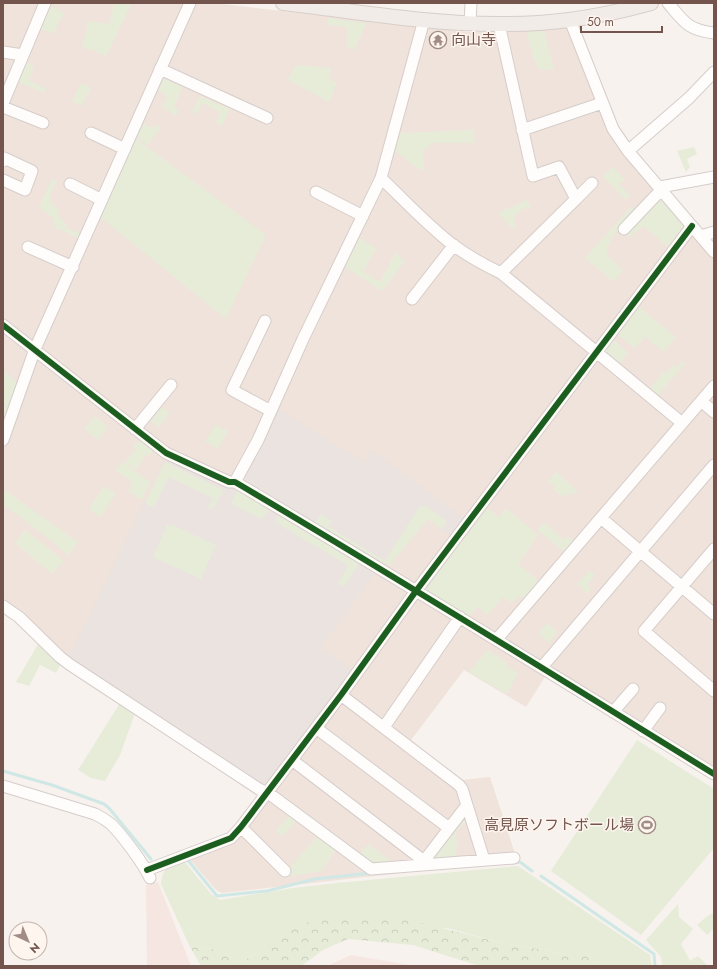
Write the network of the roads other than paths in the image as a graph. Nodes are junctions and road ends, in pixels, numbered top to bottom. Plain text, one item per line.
1 (45, 3) edge
2 (190, 3) edge
3 (283, 3) edge
4 (471, 3) edge
5 (651, 3) edge
6 (668, 3) edge
7 (424, 20) junction
8 (570, 20) junction
9 (470, 23) junction
10 (499, 24) junction
11 (714, 32) edge
12 (3, 52) edge
13 (23, 55) junction
14 (160, 69) junction
15 (714, 72) edge
16 (3, 103) edge
17 (602, 103) junction
18 (3, 107) edge
19 (267, 118) dead end
20 (43, 123) dead end
21 (522, 130) junction
22 (92, 133) dead end
23 (125, 149) junction
24 (628, 151) junction
25 (3, 161) edge
26 (714, 177) edge
27 (381, 178) junction
28 (3, 180) edge
29 (592, 183) dead end
30 (70, 184) dead end
31 (661, 188) junction
32 (316, 192) dead end
33 (576, 199) junction
34 (102, 200) junction
35 (363, 216) junction
36 (692, 226) junction
37 (624, 229) dead end
38 (714, 232) edge
39 (701, 236) junction
40 (454, 245) junction
41 (28, 247) dead end
42 (714, 252) edge
43 (72, 267) junction
44 (501, 273) junction
45 (412, 299) dead end
46 (264, 321) dead end
47 (3, 325) edge
48 (35, 349) junction
49 (598, 352) junction
50 (171, 385) dead end
51 (714, 386) edge
52 (701, 401) junction
53 (271, 411) junction
54 (714, 412) edge
55 (682, 423) junction
56 (135, 428) junction
57 (3, 440) edge
58 (714, 465) edge
59 (235, 482) junction
60 (601, 518) junction
61 (714, 548) edge
62 (640, 552) junction
63 (682, 587) junction
64 (416, 591) junction
65 (3, 606) edge
66 (714, 614) edge
67 (460, 617) junction
68 (497, 639) junction
69 (542, 667) junction
70 (633, 689) dead end
71 (714, 691) edge
72 (341, 695) junction
73 (660, 708) dead end
74 (613, 712) junction
75 (384, 727) junction
76 (316, 728) junction
77 (643, 731) junction
78 (292, 760) junction
79 (714, 774) edge
80 (3, 786) edge
81 (266, 792) junction
82 (466, 805) junction
83 (241, 827) junction
84 (449, 828) junction
85 (514, 858) dead end
86 (484, 860) junction
87 (424, 863) junction
88 (285, 871) dead end

1 - 13 street
2 - 14 street
3 - 7 main road
4 - 9 street
5 - 8 main road
6 - 11 street
7 - 9 main road
7 - 27 street
8 - 10 main road
8 - 17 street
9 - 10 main road
10 - 21 street
12 - 13 street
13 - 16 street
14 - 19 street
14 - 23 street
15 - 24 street
17 - 21 street
17 - 24 street
18 - 20 street
21 - 33 street
22 - 23 street
23 - 34 street
24 - 31 street
25 - 28 street
26 - 31 street
27 - 35 street
27 - 40 street
29 - 33 street
30 - 34 street
31 - 36 street
31 - 37 street
32 - 35 street
33 - 44 street
34 - 43 street
35 - 53 street
36 - 39 street
36 - 49 street
38 - 39 street
39 - 42 street
40 - 44 street
40 - 45 street
41 - 43 street
43 - 48 street
44 - 49 street
46 - 53 street
47 - 48 street
48 - 56 street
48 - 57 street
49 - 55 street
49 - 64 street
50 - 56 street
51 - 52 street
52 - 54 street
52 - 55 street
53 - 59 street
55 - 60 street
56 - 59 street
58 - 62 street
59 - 64 street
60 - 62 street
60 - 68 street
61 - 63 street
62 - 63 street
62 - 69 street
63 - 66 street
63 - 71 street
64 - 67 street
64 - 72 street
65 - 81 street
67 - 68 street
67 - 75 street
68 - 69 street
69 - 74 street
70 - 74 street
72 - 75 street
72 - 76 street
73 - 77 street
74 - 77 street
75 - 82 street
76 - 78 street
76 - 84 street
77 - 79 street
78 - 81 street
78 - 87 street
80 - 83 street
81 - 83 street
81 - 87 street
82 - 84 street
82 - 86 street
83 - 88 street
84 - 87 street
85 - 86 street
86 - 87 street

